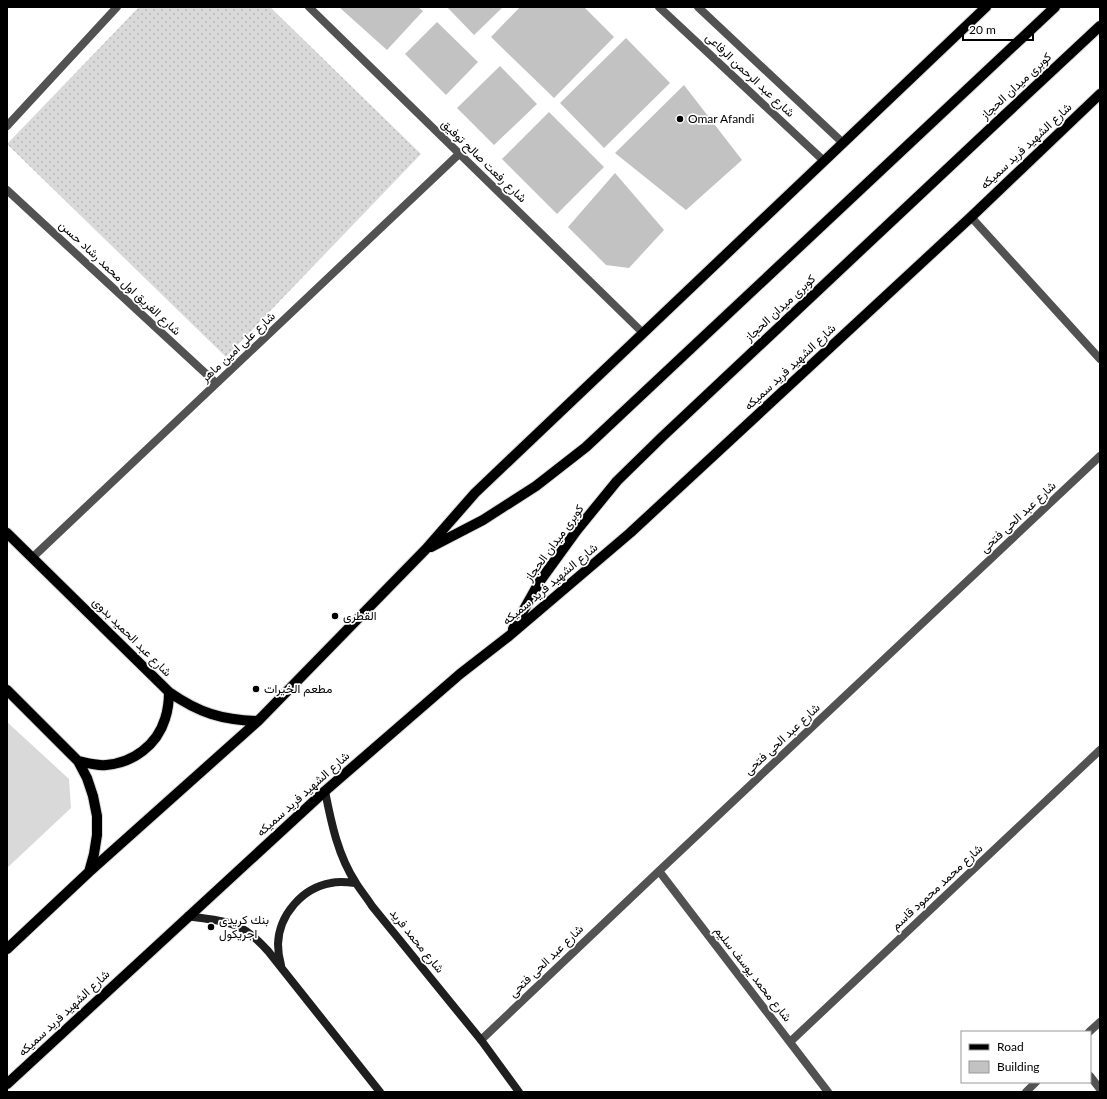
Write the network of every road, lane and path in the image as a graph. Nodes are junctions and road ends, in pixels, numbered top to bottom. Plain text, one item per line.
1 (117, 7) edge
2 (309, 7) edge
3 (659, 7) edge
4 (698, 7) edge
5 (986, 7) edge
6 (1055, 7) edge
7 (1100, 26) edge
8 (1100, 94) edge
9 (7, 126) edge
10 (843, 143) junction
11 (459, 154) junction
12 (824, 161) junction
13 (7, 190) edge
14 (971, 217) junction
15 (643, 333) junction
16 (1100, 359) edge
17 (216, 383) junction
18 (1100, 456) edge
19 (7, 533) edge
20 (426, 549) junction
21 (32, 557) junction
22 (509, 636) junction
23 (7, 690) edge
24 (169, 692) junction
25 (258, 721) junction
26 (1100, 750) edge
27 (78, 761) junction
28 (325, 791) junction
29 (658, 871) junction
30 (89, 872) junction
31 (355, 883) junction
32 (188, 916) junction
33 (7, 949) edge
34 (281, 967) junction
35 (1100, 1022) edge
36 (1090, 1031) edge
37 (481, 1040) junction
38 (790, 1042) junction
39 (1091, 1077) edge
40 (1035, 1083) edge
41 (7, 1084) edge
42 (1100, 1089) edge
43 (380, 1092) edge
44 (519, 1092) edge
45 (828, 1092) edge
46 (1026, 1092) edge

1 - 9 street
2 - 11 street, شارع رفعت صالح توفيق
3 - 12 street, شارع عبد الرحمن الرفاعى
4 - 10 street, شارع عبد الرحمن الرفاعى
5 - 10 main road
6 - 20 main road
7 - 22 main road, كوبرى ميدان الحجاز
8 - 14 main road, شارع الشهيد فريد سميكه
10 - 12 main road
11 - 15 street, شارع رفعت صالح توفيق
11 - 17 street, شارع على امين ماهر
12 - 15 main road
13 - 17 street, شارع الفريق اول محمد رشاد حسن
14 - 16 street
14 - 22 main road, شارع الشهيد فريد سميكه
15 - 20 main road
17 - 21 street, شارع على امين ماهر
18 - 29 street, شارع عبد الحى فتحى
19 - 21 main road, شارع عبد الحميد بدوى
20 - 25 main road
21 - 24 main road, شارع عبد الحميد بدوى
22 - 28 main road, شارع الشهيد فريد سميكه
23 - 27 main road
24 - 25 main road, شارع عبد الحميد بدوى
24 - 27 main road
25 - 30 main road
26 - 38 street, شارع محمد محمود قاسم
27 - 30 main road
28 - 31 main road, شارع محمد فريد
28 - 32 main road, شارع الشهيد فريد سميكه
29 - 37 street, شارع عبد الحى فتحى
29 - 38 street, شارع محمد يوسف سليم
30 - 33 main road
31 - 34 main road
31 - 37 main road, شارع محمد فريد
32 - 34 main road
32 - 41 main road, شارع الشهيد فريد سميكه
34 - 43 main road
35 - 36 street
37 - 44 main road, شارع محمد فريد
38 - 45 street, شارع محمد يوسف سليم
39 - 42 street
40 - 46 street

